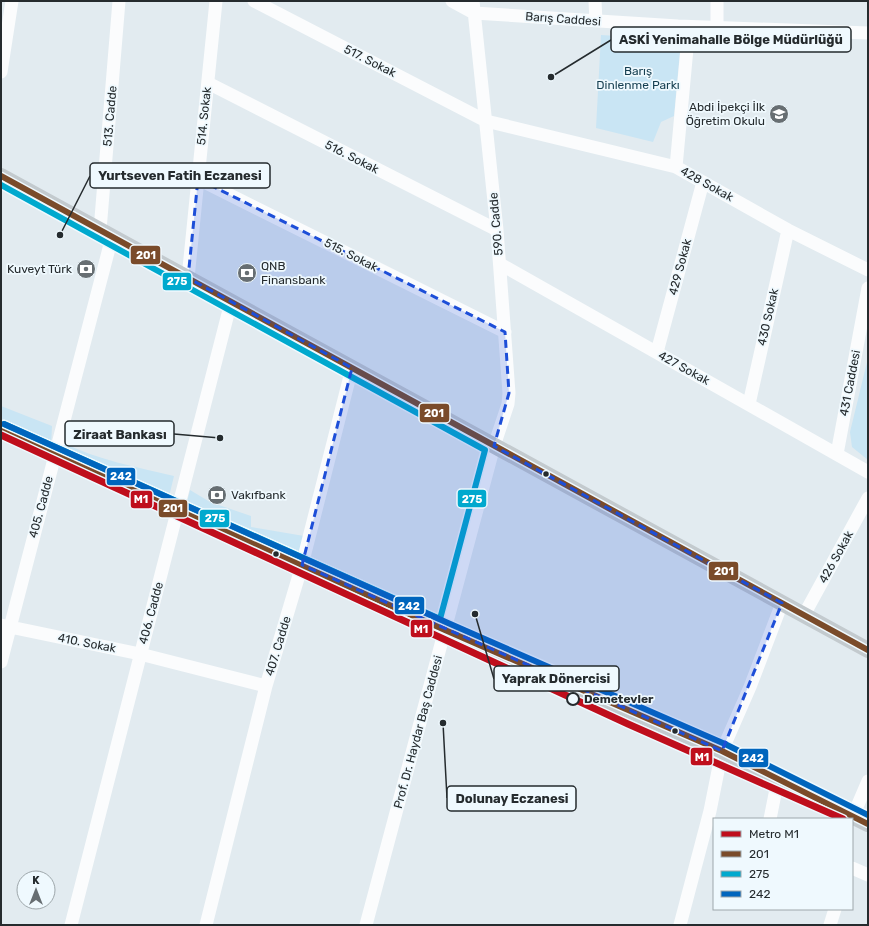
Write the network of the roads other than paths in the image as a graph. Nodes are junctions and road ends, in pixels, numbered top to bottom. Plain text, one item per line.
1 (12, 1) edge
2 (119, 1) edge
3 (216, 1) edge
4 (254, 1) edge
5 (452, 1) edge
6 (595, 1) edge
7 (717, 1) edge
8 (474, 7) edge
9 (596, 21) junction
10 (689, 27) junction
11 (717, 28) junction
12 (868, 33) edge
13 (2, 65) edge
14 (208, 83) junction
15 (486, 121) junction
16 (676, 167) junction
17 (1, 176) edge
18 (198, 179) junction
19 (703, 182) junction
20 (497, 230) junction
21 (788, 230) junction
22 (106, 234) junction
23 (500, 264) junction
24 (868, 270) edge
25 (188, 278) junction
26 (868, 288) edge
27 (231, 302) junction
28 (505, 332) junction
29 (657, 352) junction
30 (352, 368) junction
31 (749, 404) junction
32 (1, 431) edge
33 (494, 446) junction
34 (55, 454) junction
35 (837, 454) junction
36 (868, 472) edge
37 (868, 498) edge
38 (178, 511) junction
39 (302, 565) junction
40 (782, 603) junction
41 (804, 615) junction
42 (5, 626) edge
43 (445, 630) junction
44 (868, 650) edge
45 (140, 654) junction
46 (1, 662) edge
47 (266, 686) junction
48 (722, 751) junction
49 (778, 779) junction
50 (868, 781) edge
51 (853, 816) junction
52 (770, 818) edge
53 (868, 824) edge
54 (853, 868) edge
55 (868, 875) edge
56 (834, 910) edge
57 (71, 925) edge
58 (206, 925) edge
59 (366, 925) edge
60 (680, 925) edge
61 (830, 925) edge

1 - 13 street
2 - 22 street, 513. Cadde
3 - 14 street, 514. Sokak
4 - 15 street, 517. Sokak
5 - 8 street
6 - 9 street
7 - 11 street
8 - 9 street, Barış Caddesi
8 - 15 street, 590. Cadde
9 - 10 street, Barış Caddesi
10 - 11 street, Barış Caddesi
10 - 16 street
11 - 12 street, Barış Caddesi
14 - 18 street, 514. Sokak
14 - 20 street, 516. Sokak
15 - 16 street, 428 Sokak
15 - 20 street, 590. Cadde
16 - 19 street, 428 Sokak
17 - 22 main road
18 - 25 street, 514. Sokak
18 - 28 street, 515. Sokak
19 - 21 street, 428 Sokak
19 - 29 street, 429 Sokak
20 - 23 street, 590. Cadde
21 - 24 street, 428 Sokak
21 - 31 street, 430 Sokak
22 - 25 main road
22 - 34 street, 405. Cadde
23 - 28 street, 590. Cadde
23 - 29 street, 427 Sokak
25 - 27 main road
26 - 35 street, 431 Caddesi
27 - 30 main road
27 - 38 street, 406. Cadde
28 - 33 street, 590. Cadde
29 - 31 street, 427 Sokak
30 - 33 main road
30 - 39 street, 407. Cadde
31 - 35 street, 427 Sokak
32 - 34 main road
33 - 40 main road
33 - 43 street, Prof. Dr. Haydar Baş Caddesi
34 - 38 main road
34 - 42 street, 405. Cadde
35 - 36 street, 427 Sokak
37 - 41 street, 426 Sokak
38 - 39 main road
38 - 45 street, 406. Cadde
39 - 43 main road
39 - 47 street, 407. Cadde
40 - 41 main road
40 - 48 street
41 - 44 main road
42 - 45 street, 410. Sokak
42 - 46 street, 405. Cadde
43 - 48 main road
43 - 59 street, Prof. Dr. Haydar Baş Caddesi
45 - 47 street, 410. Sokak
45 - 57 street, 406. Cadde
47 - 58 street, 407. Cadde
48 - 49 main road
48 - 60 street
49 - 51 main road
49 - 52 street
50 - 51 street
51 - 53 main road
54 - 55 street
56 - 61 street

